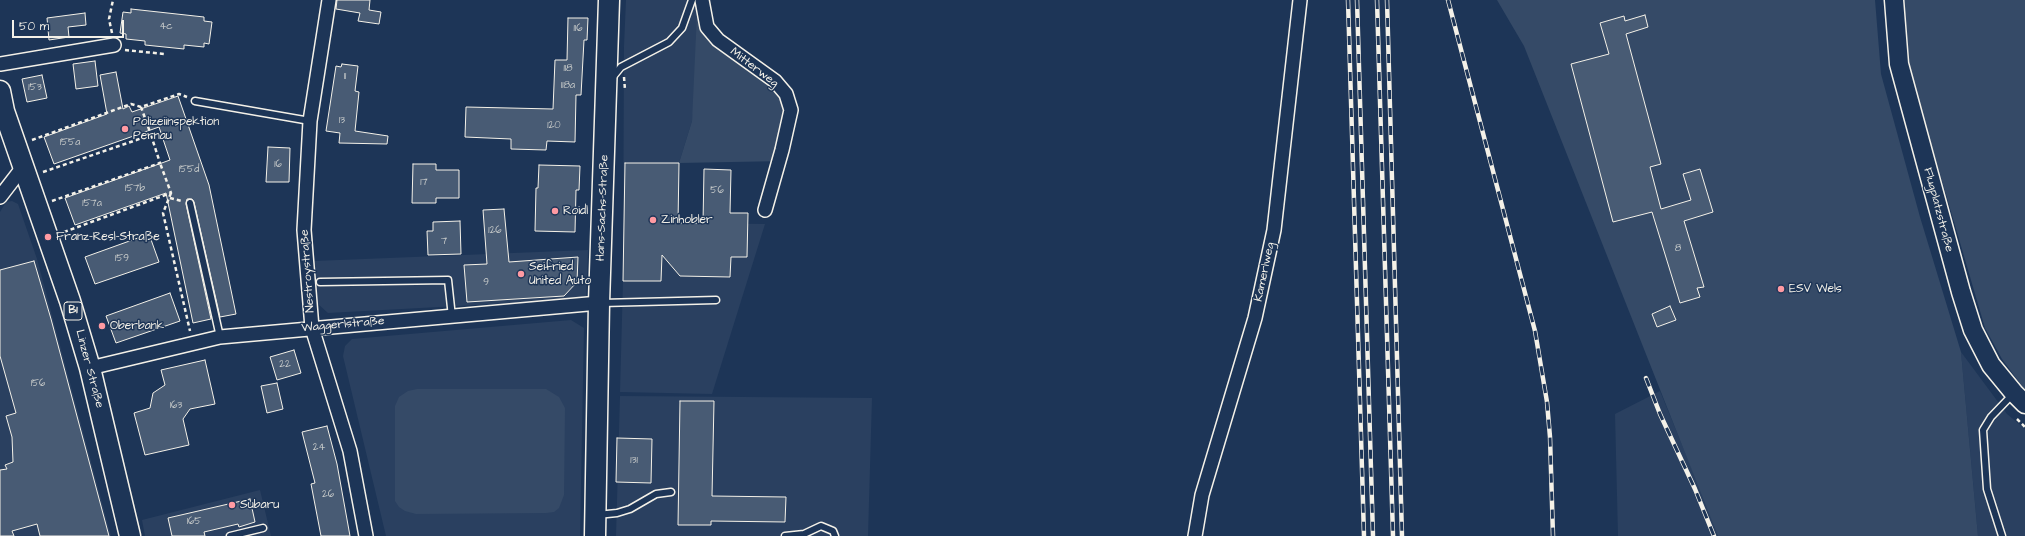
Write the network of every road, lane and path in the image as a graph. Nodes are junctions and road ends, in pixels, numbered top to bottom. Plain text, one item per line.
1 (329, 0) edge
2 (609, 0) edge
3 (692, 0) edge
4 (702, 0) edge
5 (1300, 0) edge
6 (1894, 0) edge
7 (114, 45) dead end
8 (0, 64) edge
9 (608, 82) junction
10 (0, 91) edge
11 (195, 101) joint
12 (142, 107) junction
13 (310, 122) junction
14 (151, 135) junction
15 (16, 145) junction
16 (160, 162) junction
17 (25, 172) junction
18 (171, 193) junction
19 (0, 197) edge
20 (190, 203) dead end
21 (37, 207) junction
22 (765, 210) dead end
23 (48, 238) junction
24 (320, 282) dead end
25 (716, 300) dead end
26 (600, 303) junction
27 (452, 317) junction
28 (312, 328) junction
29 (190, 336) dead end
30 (220, 337) junction
31 (90, 368) junction
32 (2019, 398) edge
33 (671, 492) dead end
34 (596, 515) junction
35 (263, 528) dead end
36 (130, 536) edge
37 (230, 536) edge
38 (366, 536) edge
39 (595, 536) edge
40 (785, 536) edge
41 (835, 536) edge
42 (1195, 536) edge
43 (2002, 536) edge

1 - 13 street, Nestroystraße
2 - 9 main road, Hans-Sachs-Straße
3 - 9 lane
4 - 22 street, Mitterweg
5 - 42 street, Kamerlweg
6 - 32 street, Flugplatzstraße
7 - 8 street
9 - 26 main road, Hans-Sachs-Straße
10 - 15 main road, Linzer Straße / B1
11 - 12 path
11 - 13 lane
12 - 14 path
12 - 15 path
13 - 28 street, Nestroystraße
14 - 16 path
14 - 17 path
15 - 17 main road, Linzer Straße / B1
16 - 18 path
16 - 21 path
17 - 19 street
17 - 21 main road, Linzer Straße / B1
18 - 23 path
18 - 29 path
20 - 30 lane
21 - 23 main road, Linzer Straße / B1
23 - 31 main road, Linzer Straße / B1
24 - 27 lane
25 - 26 lane
26 - 27 street, Waggerlstraße
26 - 34 main road, Hans-Sachs-Straße
27 - 28 street, Waggerlstraße
28 - 30 street, Waggerlstraße
28 - 38 street, Nestroystraße
30 - 31 street, Waggerlstraße
31 - 36 main road, Linzer Straße / B1
32 - 43 lane
33 - 34 lane
34 - 39 main road, Hans-Sachs-Straße
35 - 37 lane
40 - 41 lane

